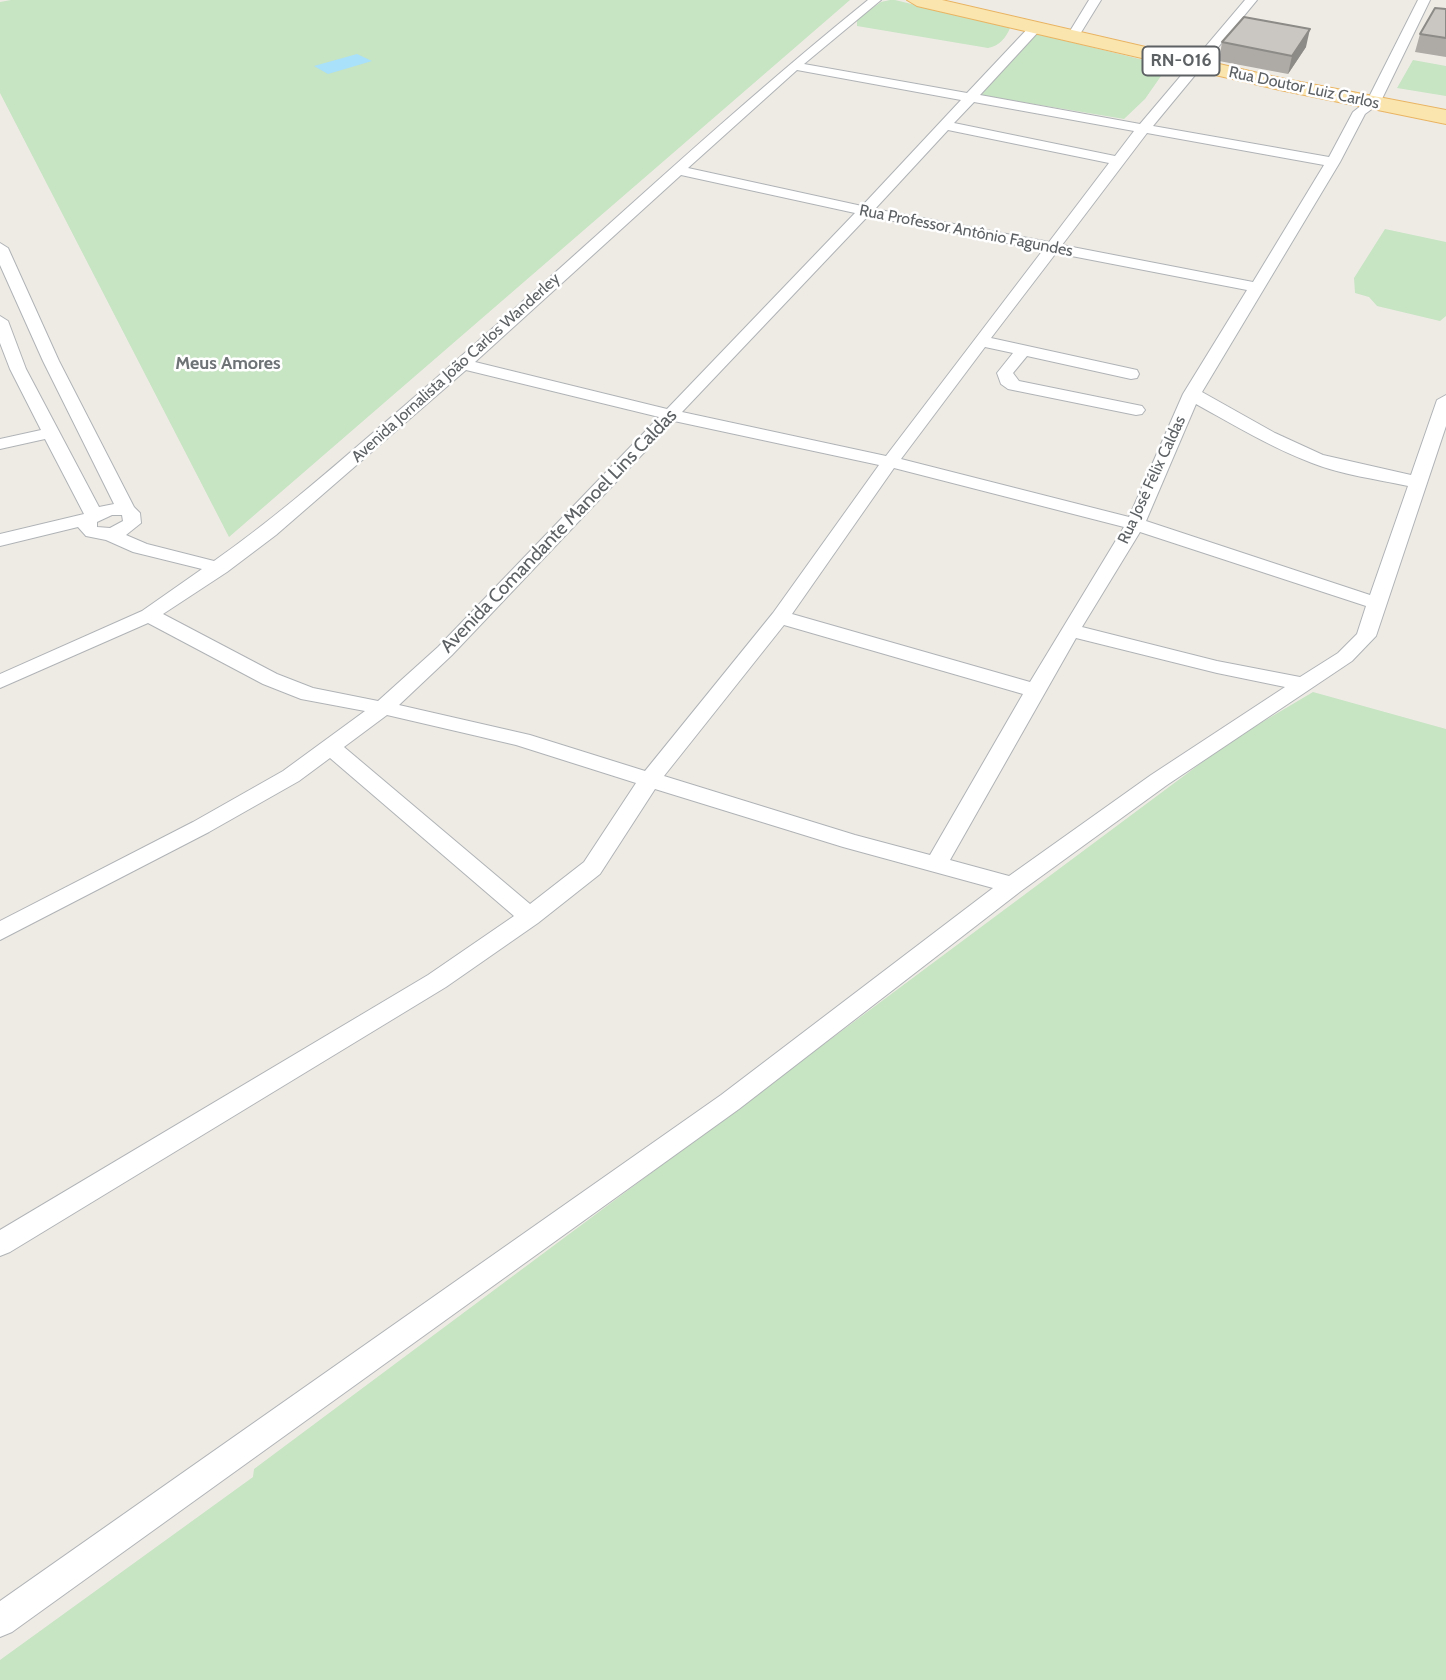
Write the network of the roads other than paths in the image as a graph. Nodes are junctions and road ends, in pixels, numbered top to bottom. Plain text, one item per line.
1 (875, 0) edge
2 (917, 0) edge
3 (1095, 0) edge
4 (1251, 0) edge
5 (1424, 0) edge
6 (1036, 27) junction
7 (1073, 36) junction
8 (1197, 64) junction
9 (794, 66) junction
10 (969, 99) junction
11 (1373, 103) junction
12 (1446, 117) edge
13 (944, 125) junction
14 (1142, 130) junction
15 (1119, 161) junction
16 (1333, 162) junction
17 (676, 170) junction
18 (865, 211) junction
19 (0, 248) edge
20 (1052, 248) junction
21 (1256, 287) junction
22 (0, 321) edge
23 (42, 340) junction
24 (981, 341) junction
25 (1023, 351) junction
26 (10, 358) edge
27 (51, 361) junction
28 (463, 364) junction
29 (1131, 374) dead end
30 (1192, 394) junction
31 (1446, 400) edge
32 (1136, 411) dead end
33 (670, 415) junction
34 (49, 433) junction
35 (0, 444) edge
36 (890, 462) junction
37 (1417, 482) junction
38 (126, 510) junction
39 (90, 517) junction
40 (1135, 524) junction
41 (109, 534) junction
42 (0, 540) edge
43 (220, 568) junction
44 (1379, 604) junction
45 (149, 615) junction
46 (780, 617) junction
47 (1070, 631) junction
48 (0, 682) edge
49 (1303, 684) junction
50 (1035, 691) junction
51 (383, 708) junction
52 (332, 748) junction
53 (649, 780) junction
54 (937, 863) junction
55 (1013, 885) junction
56 (530, 917) junction
57 (0, 931) edge
58 (0, 1244) edge
59 (0, 1621) edge

1 - 9 street, Avenida Jornalista João Carlos Wanderley
2 - 6 main road, Rua Doutor Luiz Carlos / RN-016
3 - 7 street
4 - 8 street
5 - 11 street, Rua José Félix Caldas
6 - 7 main road, Rua Doutor Luiz Carlos / RN-016
6 - 10 street, Avenida Comandante Manoel Lins Caldas
7 - 8 main road, Rua Doutor Luiz Carlos / RN-016
8 - 11 main road, Rua Doutor Luiz Carlos / RN-016
8 - 14 street
9 - 10 street
9 - 17 street, Avenida Jornalista João Carlos Wanderley
10 - 13 street, Avenida Comandante Manoel Lins Caldas
10 - 14 street
11 - 12 main road, Rua Doutor Luiz Carlos / RN-016
11 - 16 street, Rua José Félix Caldas
13 - 15 street
13 - 18 street, Avenida Comandante Manoel Lins Caldas
14 - 15 street
14 - 16 street
15 - 20 street
16 - 21 street, Rua José Félix Caldas
17 - 18 street, Rua Professor Antônio Fagundes
17 - 28 street, Avenida Jornalista João Carlos Wanderley
18 - 20 street, Rua Professor Antônio Fagundes
18 - 33 street, Avenida Comandante Manoel Lins Caldas
19 - 23 street
20 - 21 street, Rua Professor Antônio Fagundes
20 - 24 street
21 - 30 street, Rua José Félix Caldas
22 - 26 street
23 - 26 street
23 - 27 street
24 - 25 street
24 - 36 street
25 - 29 street
25 - 32 street
26 - 27 street
26 - 34 street
27 - 38 street
28 - 33 street
28 - 43 street, Avenida Jornalista João Carlos Wanderley
30 - 37 street
30 - 40 street, Rua José Félix Caldas
31 - 37 street
33 - 36 street
33 - 51 street, Avenida Comandante Manoel Lins Caldas
34 - 35 street
34 - 39 street
36 - 40 street
36 - 46 street
37 - 44 street
38 - 39 street
38 - 41 street
39 - 41 street
39 - 42 street
40 - 44 street
40 - 47 street, Rua José Félix Caldas
41 - 43 street
43 - 45 street, Avenida Jornalista João Carlos Wanderley
44 - 49 street
45 - 48 street, Avenida Jornalista João Carlos Wanderley
45 - 51 street
46 - 50 street
46 - 53 street
47 - 49 street
47 - 50 street, Rua José Félix Caldas
49 - 55 street
50 - 54 street, Rua José Félix Caldas
51 - 52 street, Avenida Comandante Manoel Lins Caldas
51 - 53 street
52 - 56 street
52 - 57 street, Avenida Comandante Manoel Lins Caldas
53 - 54 street
53 - 56 street
54 - 55 street
55 - 59 street
56 - 58 street

